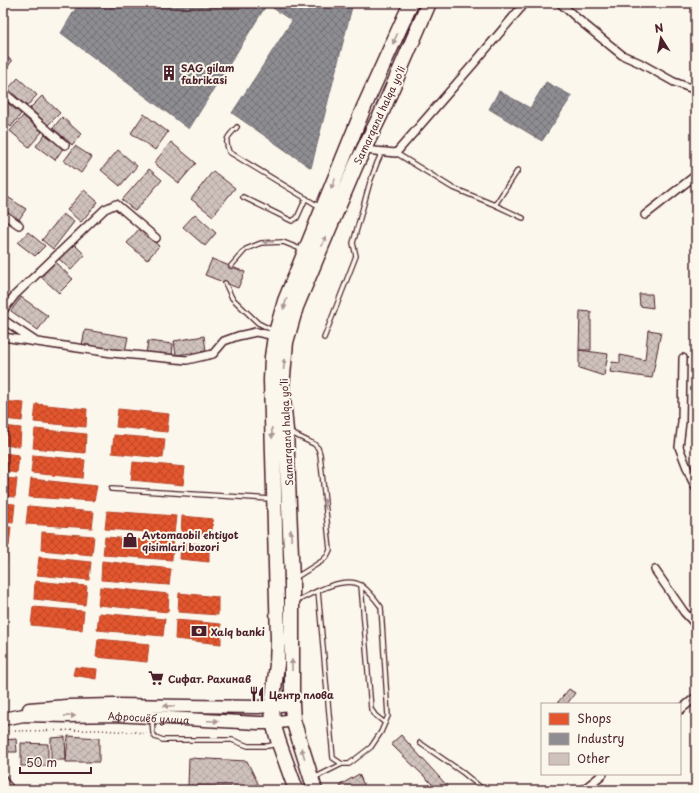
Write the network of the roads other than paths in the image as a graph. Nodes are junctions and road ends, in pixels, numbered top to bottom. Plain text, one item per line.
1 (411, 3) edge
2 (429, 3) edge
3 (525, 3) edge
4 (560, 3) edge
5 (696, 90) edge
6 (3, 92) edge
7 (236, 127) dead end
8 (65, 144) dead end
9 (364, 150) junction
10 (382, 152) junction
11 (396, 153) junction
12 (343, 158) junction
13 (356, 165) junction
14 (518, 170) dead end
15 (696, 175) edge
16 (243, 197) dead end
17 (306, 198) junction
18 (496, 205) junction
19 (323, 208) junction
20 (3, 214) edge
21 (645, 215) dead end
22 (523, 218) dead end
23 (19, 225) dead end
24 (156, 238) dead end
25 (306, 252) junction
26 (231, 266) dead end
27 (225, 283) dead end
28 (3, 311) edge
29 (3, 320) edge
30 (276, 334) junction
31 (3, 337) edge
32 (324, 338) dead end
33 (38, 342) junction
34 (683, 358) dead end
35 (286, 431) junction
36 (696, 488) edge
37 (111, 489) dead end
38 (274, 499) junction
39 (655, 570) dead end
40 (292, 580) junction
41 (361, 585) junction
42 (318, 591) junction
43 (292, 604) junction
44 (696, 625) edge
45 (696, 697) edge
46 (292, 704) junction
47 (272, 706) junction
48 (681, 709) edge
49 (3, 711) edge
50 (152, 717) junction
51 (3, 719) edge
52 (294, 720) junction
53 (273, 723) junction
54 (385, 723) junction
55 (279, 743) junction
56 (420, 743) dead end
57 (342, 764) junction
58 (602, 775) edge
59 (3, 779) edge
60 (313, 785) edge
61 (11, 790) edge
62 (296, 790) edge
63 (484, 790) edge
64 (583, 790) edge

1 -> 12 highway, Samarqand halqa yoʻli
2 - 9 highway, Samarqand halqa yoʻli
3 - 11 street
4 - 5 street
6 - 8 street
7 - 17 lane
9 - 10 street
9 - 13 highway, Samarqand halqa yoʻli
10 - 11 street
10 - 32 lane
11 - 18 lane
12 - 13 highway
12 -> 19 highway, Samarqand halqa yoʻli
35 -> 13 highway, Samarqand halqa yoʻli
14 - 18 lane
15 - 21 street
16 - 17 lane
17 - 19 lane
18 - 22 lane
19 - 25 highway, Samarqand halqa yoʻli
20 - 23 street
24 - 28 street
25 -> 26 lane
25 -> 30 highway, Samarqand halqa yoʻli
27 - 30 lane
29 - 33 street
30 - 33 street
30 -> 38 highway, Samarqand halqa yoʻli
31 - 33 street
34 - 36 street
40 -> 35 highway, Samarqand halqa yoʻli
40 -> 35 lane
37 - 38 lane
38 - 47 highway, Samarqand halqa yoʻli
39 - 44 street
40 - 43 highway, Samarqand halqa yoʻli
41 - 42 lane
41 - 54 lane
41 - 54 lane
42 - 43 lane
42 - 57 lane
46 -> 43 highway, Samarqand halqa yoʻli
45 - 48 street
46 - 47 main road, Афросиёб улица
46 - 52 highway, Samarqand halqa yoʻli
47 -> 49 main road, Афросиёб улица
47 - 53 highway, Samarqand halqa yoʻli
51 -> 50 main road, Афросиёб улица
50 -> 53 main road, Афросиёб улица
50 - 55 lane
52 - 53 main road, Афросиёб улица
60 -> 52 highway, Samarqand halqa yoʻli
53 - 55 highway, Samarqand halqa yoʻli
54 - 57 lane
55 - 62 highway, Samarqand halqa yoʻli
56 - 63 lane
57 - 60 lane
58 - 64 street
59 - 61 street

